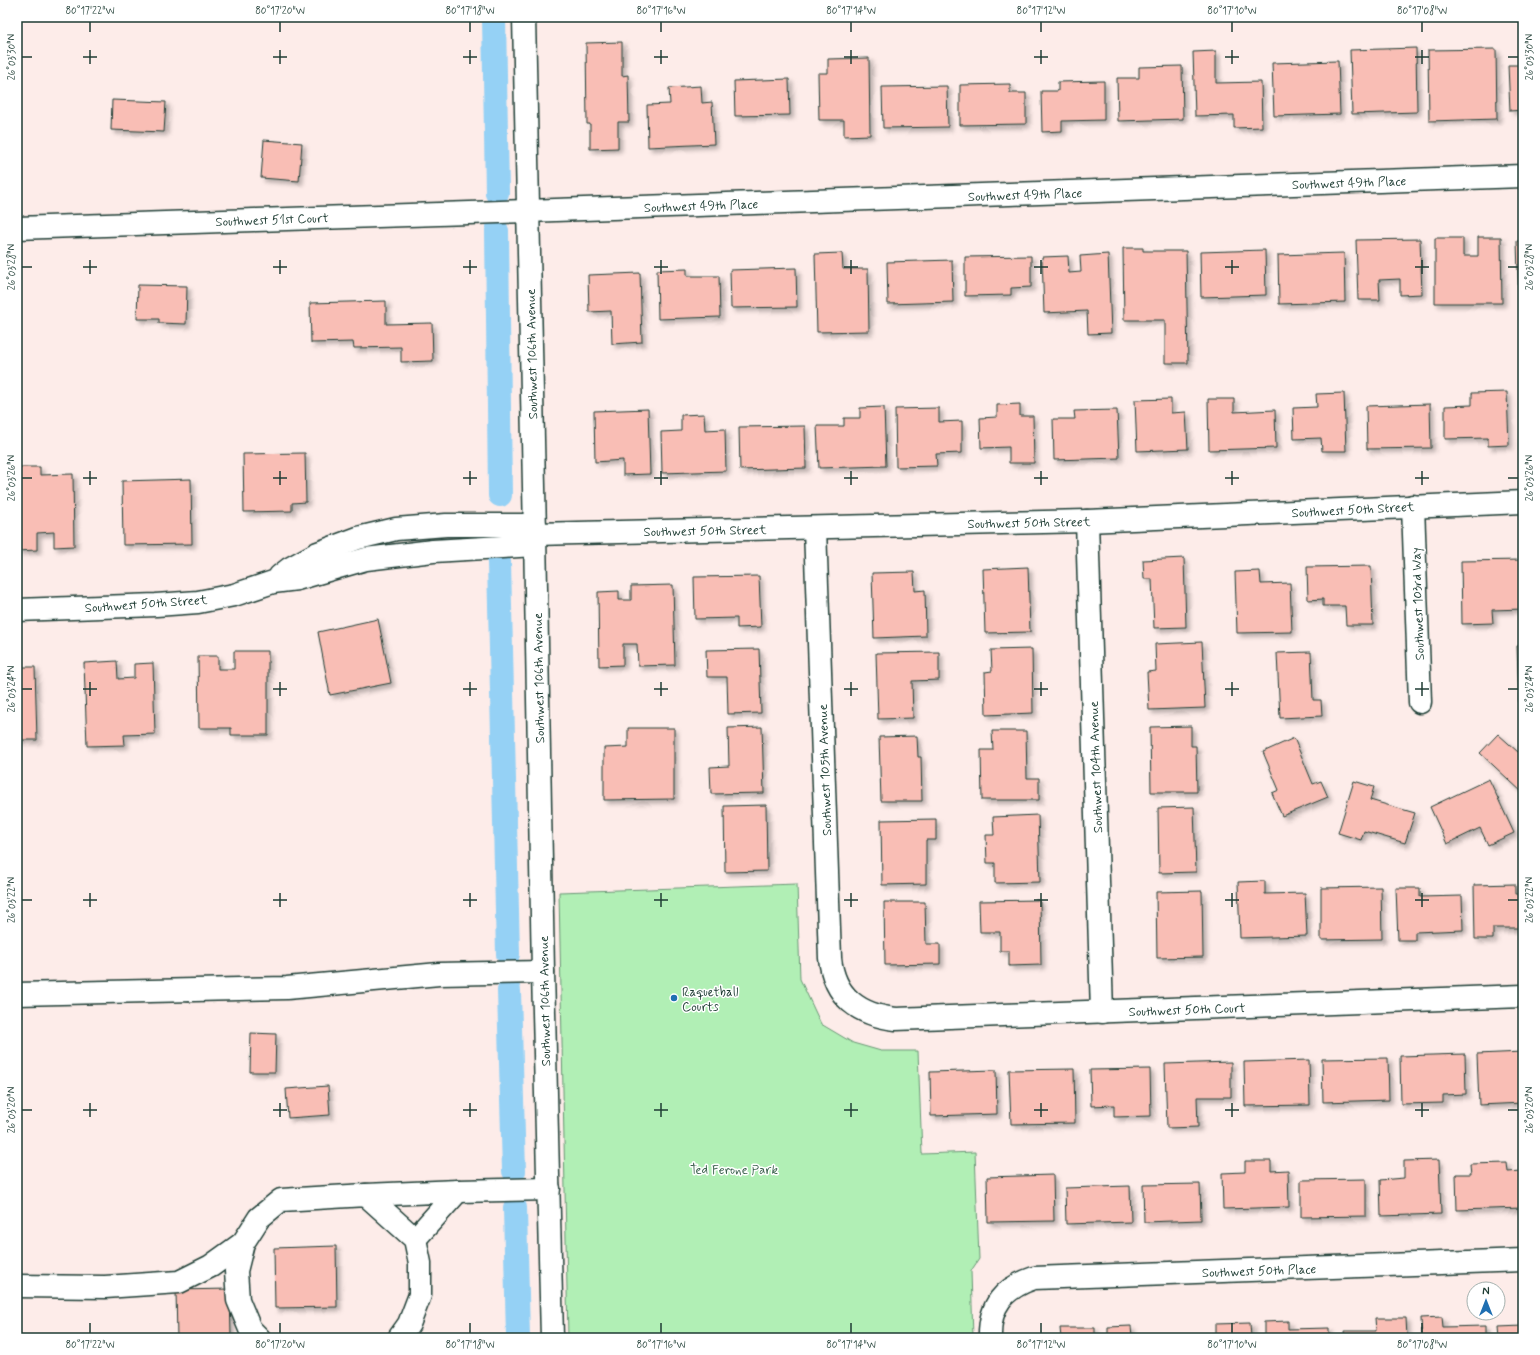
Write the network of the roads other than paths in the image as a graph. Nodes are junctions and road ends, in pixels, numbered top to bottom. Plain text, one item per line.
1 (524, 17) edge
2 (1523, 176) edge
3 (527, 211) junction
4 (17, 228) edge
5 (1523, 502) edge
6 (1413, 506) junction
7 (1088, 521) junction
8 (815, 528) junction
9 (388, 531) junction
10 (535, 534) junction
11 (392, 556) junction
12 (273, 582) junction
13 (17, 610) edge
14 (1420, 702) dead end
15 (543, 972) junction
16 (17, 994) edge
17 (1523, 996) edge
18 (854, 1004) joint
19 (1102, 1012) junction
20 (549, 1189) junction
21 (458, 1191) junction
22 (366, 1195) junction
23 (415, 1239) junction
24 (243, 1243) junction
25 (1523, 1260) edge
26 (17, 1286) edge
27 (259, 1338) edge
28 (399, 1338) edge
29 (552, 1338) edge
30 (990, 1338) edge

1 - 3 street, Southwest 106th Avenue
2 - 3 street, Southwest 49th Place
3 - 4 street, Southwest 51st Court
3 - 10 street, Southwest 106th Avenue
5 - 6 street, Southwest 50th Street
6 - 7 street, Southwest 50th Street
6 - 14 street, Southwest 103rd Way
7 - 8 street, Southwest 50th Street
7 - 19 street, Southwest 104th Avenue
8 - 10 street, Southwest 50th Street
8 - 18 street, Southwest 105th Avenue
9 - 10 street, Southwest 50th Street
9 - 11 street
9 - 12 street, Southwest 50th Street
10 - 11 street, Southwest 50th Street
10 - 15 street, Southwest 106th Avenue
11 - 12 street, Southwest 50th Street
12 - 13 street, Southwest 50th Street
15 - 16 street
15 - 20 street, Southwest 106th Avenue
17 - 19 street, Southwest 50th Court
18 - 19 street, Southwest 50th Court
20 - 21 street
20 - 29 street, Southwest 106th Avenue
21 - 22 street
21 - 23 street
22 - 23 street
22 - 24 street
23 - 28 street
24 - 26 street
24 - 27 street
25 - 30 street, Southwest 50th Place

